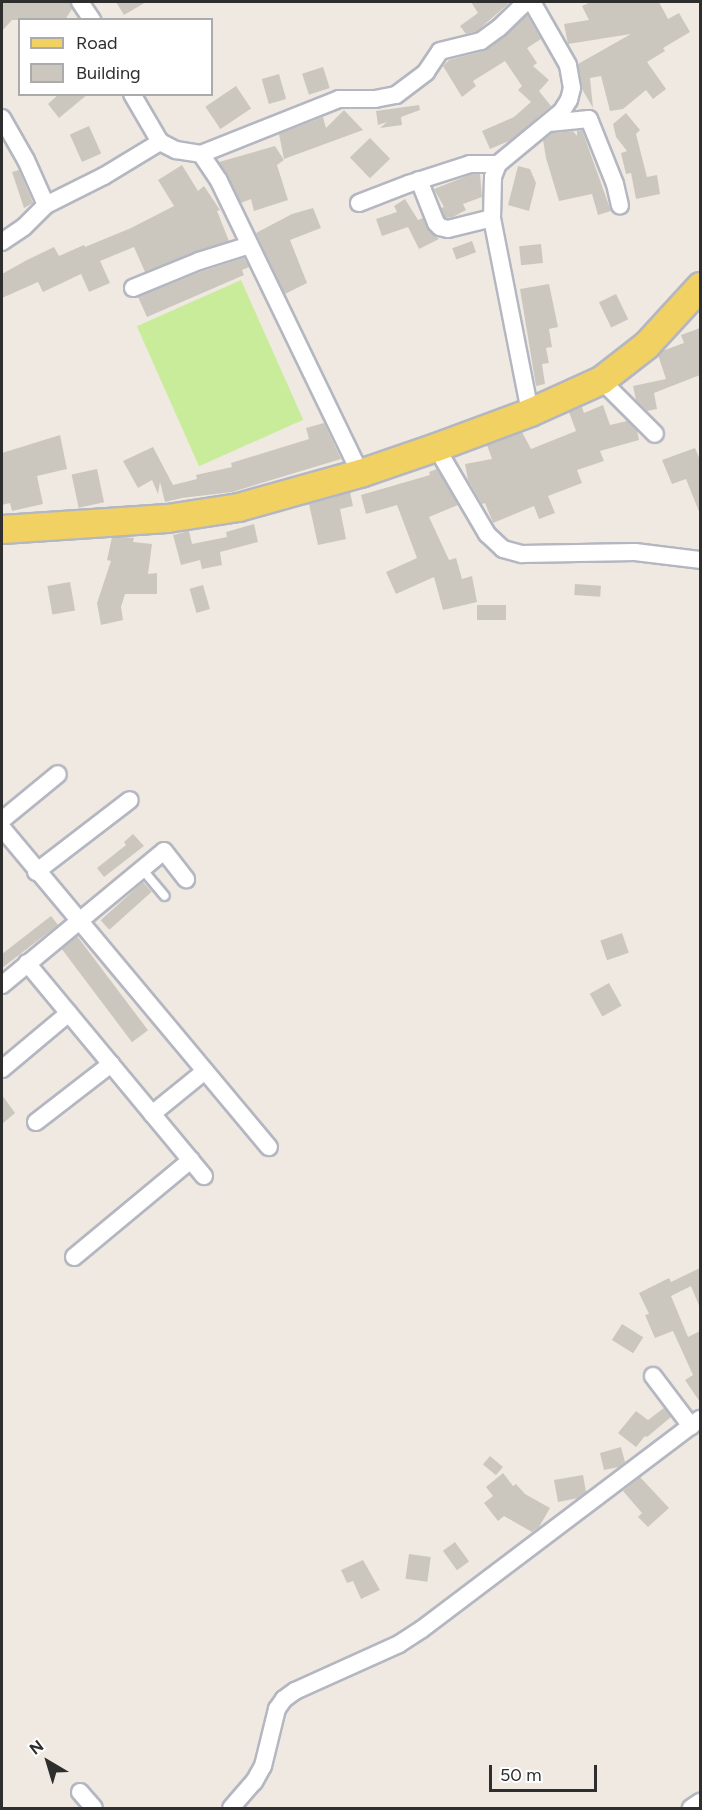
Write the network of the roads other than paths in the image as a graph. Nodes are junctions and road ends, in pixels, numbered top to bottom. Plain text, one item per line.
1 (80, 2) edge
2 (526, 2) edge
3 (532, 2) edge
4 (91, 18) edge
5 (133, 96) edge
6 (2, 118) edge
7 (548, 123) junction
8 (160, 142) junction
9 (201, 154) junction
10 (498, 164) junction
11 (419, 180) junction
12 (359, 203) dead end
13 (46, 205) junction
14 (620, 205) dead end
15 (492, 218) junction
16 (2, 242) edge
17 (250, 245) junction
18 (700, 286) edge
19 (133, 288) dead end
20 (601, 380) junction
21 (530, 412) junction
22 (656, 434) dead end
23 (436, 447) junction
24 (360, 473) junction
25 (2, 529) edge
26 (700, 560) edge
27 (58, 774) dead end
28 (130, 800) dead end
29 (2, 820) edge
30 (2, 828) edge
31 (142, 869) junction
32 (36, 872) junction
33 (186, 879) dead end
34 (165, 896) dead end
35 (79, 921) junction
36 (27, 963) junction
37 (2, 985) edge
38 (69, 1013) junction
39 (111, 1065) junction
40 (2, 1069) edge
41 (205, 1071) junction
42 (152, 1113) junction
43 (36, 1122) dead end
44 (269, 1147) dead end
45 (191, 1160) junction
46 (204, 1176) dead end
47 (74, 1257) dead end
48 (653, 1376) dead end
49 (696, 1422) edge
50 (80, 1792) dead end
51 (700, 1802) edge
52 (94, 1809) edge
53 (231, 1809) edge
54 (691, 1809) edge

1 - 4 street
2 - 9 street
3 - 7 street
5 - 8 street
6 - 13 street
7 - 10 street
7 - 14 street
8 - 9 street
8 - 13 street
9 - 17 street
10 - 11 street
10 - 15 street
11 - 12 street
11 - 15 street
13 - 16 street
15 - 21 street
17 - 19 street
17 - 24 street
18 - 20 main road
20 - 21 main road
20 - 22 street
21 - 23 main road
23 - 24 main road
23 - 26 street
24 - 25 main road
27 - 29 street
28 - 32 street
30 - 32 street
31 - 33 street
31 - 34 lane
31 - 35 street
32 - 35 street
35 - 36 street
35 - 41 street
36 - 37 street
36 - 38 street
38 - 39 street
38 - 40 street
39 - 42 street
39 - 43 street
41 - 42 street
41 - 44 street
42 - 45 street
45 - 46 street
45 - 47 street
48 - 49 street
49 - 53 street
50 - 52 street
51 - 54 street

